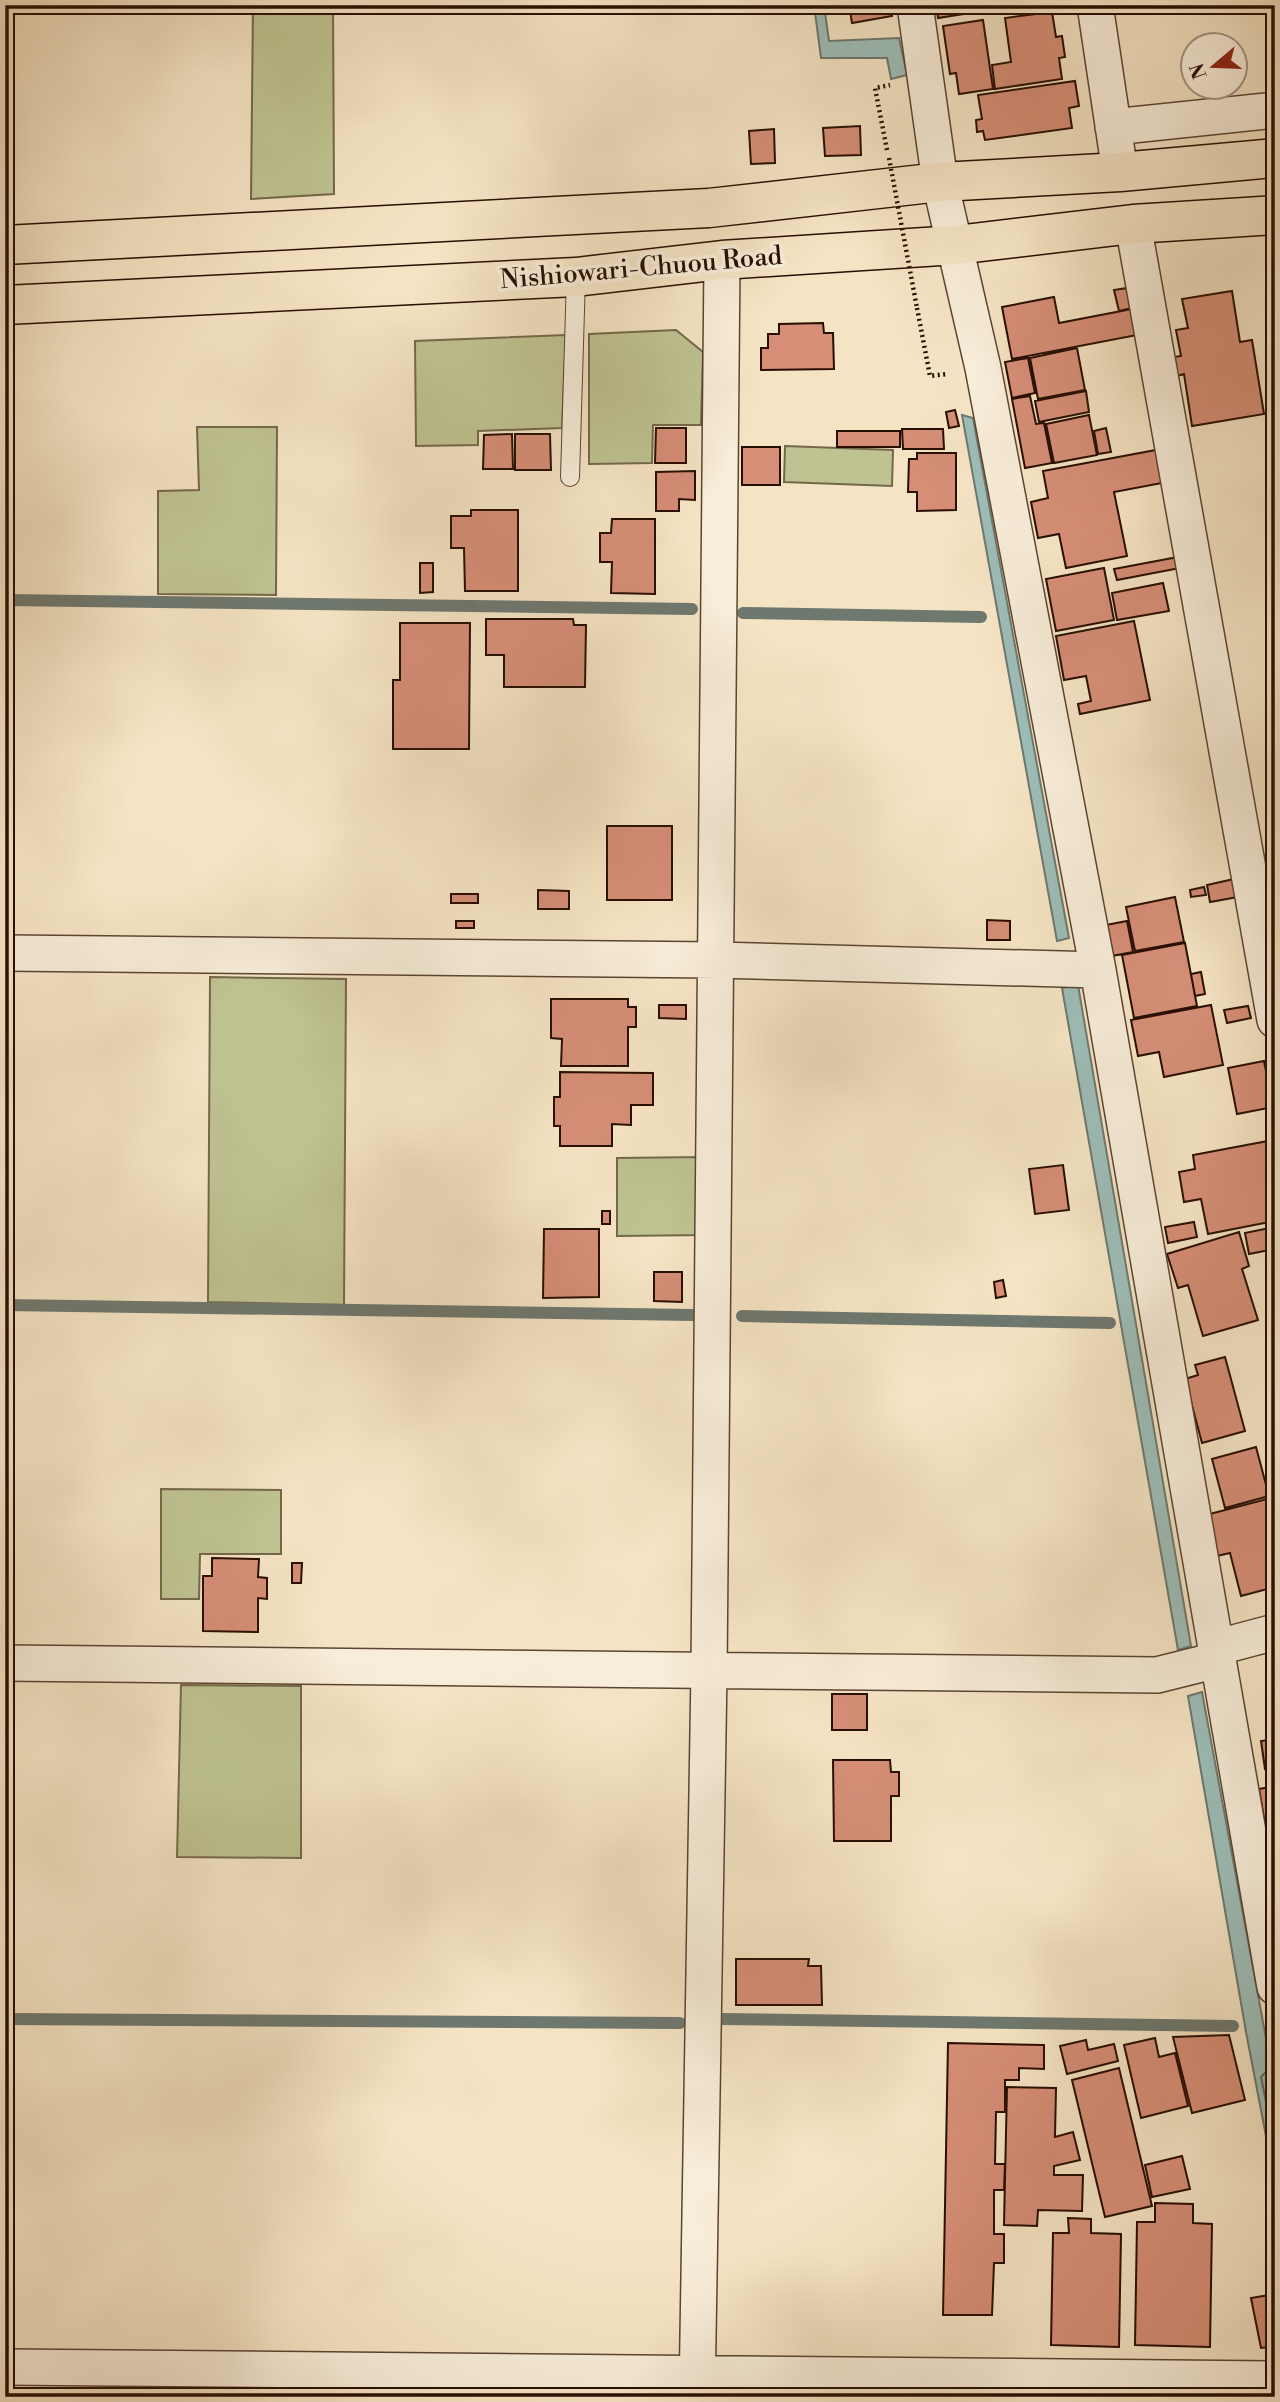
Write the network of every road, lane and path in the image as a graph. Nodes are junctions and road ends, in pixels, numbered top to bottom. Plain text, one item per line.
1 (915, 5) edge
2 (1095, 5) edge
3 (875, 88) dead end
4 (1275, 110) edge
5 (1113, 127) junction
6 (1275, 158) edge
7 (1120, 172) junction
8 (940, 182) junction
9 (1275, 215) edge
10 (1133, 224) junction
11 (5, 245) edge
12 (956, 245) junction
13 (722, 260) junction
14 (576, 277) junction
15 (5, 304) edge
16 (929, 368) dead end
17 (570, 477) dead end
18 (5, 953) edge
19 (716, 960) junction
20 (1098, 970) junction
21 (1275, 1020) edge
22 (1275, 1632) edge
23 (1216, 1654) junction
24 (5, 1664) edge
25 (709, 1671) junction
26 (1275, 1987) edge
27 (5, 2367) edge
28 (1275, 2379) edge
29 (697, 2385) edge

1 - 8 street
2 - 5 street
3 - 16 path, bridge
4 - 5 street
5 - 7 street
6 - 7 main road, Nishiowari-Chuou Road
7 - 8 main road, Nishiowari-Chuou Road
8 - 11 main road, Nishiowari-Chuou Road
8 - 12 street
9 - 10 main road, Nishiowari-Chuou Road
10 - 12 main road, Nishiowari-Chuou Road
10 - 21 street
12 - 13 main road, Nishiowari-Chuou Road
12 - 20 street
13 - 14 main road, Nishiowari-Chuou Road
13 - 19 street
14 - 15 main road, Nishiowari-Chuou Road
14 - 17 lane
18 - 19 street
19 - 20 street
19 - 25 street
20 - 23 street
22 - 23 street
23 - 25 street
23 - 26 street
24 - 25 street
25 - 29 street
27 - 29 street
28 - 29 street

